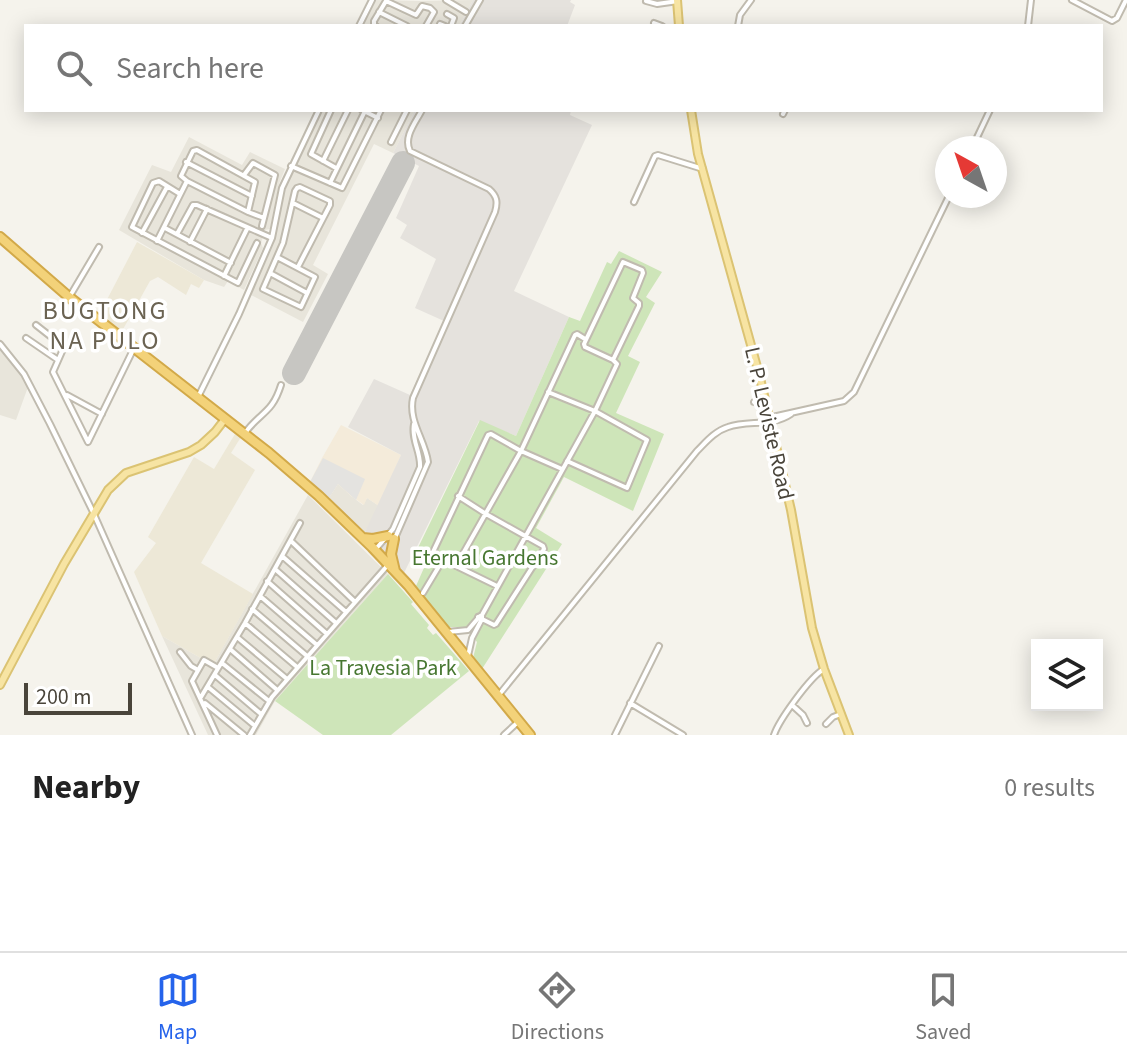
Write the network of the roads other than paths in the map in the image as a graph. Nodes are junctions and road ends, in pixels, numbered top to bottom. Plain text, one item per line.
1 (372, 0) edge
2 (480, 0) edge
3 (751, 0) edge
4 (1031, 0) edge
5 (1072, 0) edge
6 (1126, 0) edge
7 (386, 1) edge
8 (448, 1) edge
9 (646, 1) edge
10 (678, 1) edge
11 (379, 12) junction
12 (466, 12) dead end
13 (447, 14) dead end
14 (360, 24) edge
15 (375, 24) edge
16 (403, 24) edge
17 (427, 24) edge
18 (452, 24) edge
19 (466, 24) edge
20 (679, 24) edge
21 (738, 24) edge
22 (1028, 24) edge
23 (318, 112) edge
24 (330, 112) edge
25 (347, 112) edge
26 (363, 112) edge
27 (365, 112) edge
28 (380, 112) edge
29 (406, 112) edge
30 (421, 112) edge
31 (691, 112) edge
32 (989, 112) edge
33 (378, 118) junction
34 (978, 136) edge
35 (391, 142) dead end
36 (323, 161) junction
37 (186, 162) junction
38 (291, 166) junction
39 (337, 168) junction
40 (703, 169) junction
41 (244, 175) junction
42 (187, 181) junction
43 (330, 183) junction
44 (167, 187) junction
45 (180, 194) junction
46 (252, 196) junction
47 (634, 202) dead end
48 (293, 203) junction
49 (943, 208) edge
50 (207, 209) junction
51 (248, 212) junction
52 (264, 218) junction
53 (323, 218) junction
54 (262, 226) dead end
55 (165, 228) junction
56 (247, 229) junction
57 (142, 233) junction
58 (177, 234) junction
59 (0, 237) edge
60 (272, 238) junction
61 (157, 241) junction
62 (190, 242) junction
63 (257, 243) dead end
64 (99, 247) dead end
65 (277, 257) junction
66 (231, 263) junction
67 (298, 267) junction
68 (270, 273) junction
69 (224, 276) junction
70 (308, 294) junction
71 (69, 297) junction
72 (36, 325) dead end
73 (26, 338) dead end
74 (585, 339) junction
75 (0, 344) edge
76 (134, 347) junction
77 (58, 360) junction
78 (613, 360) junction
79 (281, 385) dead end
80 (548, 392) junction
81 (65, 393) junction
82 (198, 397) junction
83 (754, 402) dead end
84 (766, 406) junction
85 (595, 411) junction
86 (102, 414) junction
87 (225, 419) junction
88 (767, 421) junction
89 (414, 422) junction
90 (245, 434) junction
91 (423, 445) junction
92 (416, 447) junction
93 (521, 451) junction
94 (567, 461) junction
95 (562, 469) junction
96 (458, 496) junction
97 (93, 512) junction
98 (486, 514) junction
99 (300, 523) dead end
100 (526, 536) junction
101 (363, 538) junction
102 (391, 538) junction
103 (291, 541) junction
104 (378, 553) junction
105 (282, 556) junction
106 (444, 558) junction
107 (388, 564) junction
108 (456, 566) junction
109 (275, 569) junction
110 (395, 572) junction
111 (267, 581) junction
112 (497, 586) junction
113 (423, 593) dead end
114 (260, 596) junction
115 (355, 602) junction
116 (252, 609) junction
117 (346, 612) junction
118 (481, 617) junction
119 (245, 623) junction
120 (336, 623) junction
121 (463, 630) junction
122 (446, 632) junction
123 (327, 634) junction
124 (237, 637) junction
125 (472, 638) junction
126 (317, 645) junction
127 (659, 646) dead end
128 (230, 649) junction
129 (180, 652) dead end
130 (307, 656) junction
131 (467, 658) junction
132 (220, 665) junction
133 (297, 667) junction
134 (824, 669) junction
135 (198, 670) junction
136 (215, 675) junction
137 (287, 679) junction
138 (0, 685) edge
139 (208, 687) junction
140 (277, 690) junction
141 (498, 696) junction
142 (202, 700) junction
143 (269, 701) junction
144 (630, 703) junction
145 (792, 705) junction
146 (261, 714) junction
147 (841, 714) junction
148 (519, 721) junction
149 (807, 723) dead end
150 (826, 724) dead end
151 (255, 726) junction
152 (848, 734) edge
153 (192, 735) edge
154 (220, 735) edge
155 (247, 735) edge
156 (504, 735) edge
157 (530, 735) edge
158 (615, 735) edge
159 (683, 735) edge
160 (774, 735) edge

1 - 14 street
2 - 19 street
3 - 21 street
4 - 22 street
5 - 6 street
7 - 11 street
7 - 17 street
8 - 12 street
9 - 10 street
10 - 20 main road
11 - 15 street
11 - 16 street
13 - 18 street
23 - 38 street
24 - 36 street
25 - 36 street
26 - 39 street
27 - 33 street
28 - 33 street
29 - 35 street
30 - 89 street
31 - 40 main road, L. P. Leviste Road
32 - 34 street
33 - 43 street
36 - 39 street
37 - 41 street
37 - 42 street
37 - 46 street
38 - 43 street
38 - 60 street
39 - 43 street
40 - 47 street
40 - 84 main road, L. P. Leviste Road
41 - 46 street
41 - 52 street
42 - 45 street
42 - 51 street
44 - 45 street
44 - 57 street
44 - 57 street
45 - 55 street
46 - 51 street
48 - 53 street
48 - 53 street
48 - 65 street
49 - 88 street
50 - 56 street
50 - 58 street
50 - 62 street
51 - 52 street
52 - 54 street
53 - 67 street
55 - 58 street
55 - 61 street
56 - 60 street
56 - 66 street
57 - 61 street
58 - 62 street
59 - 71 highway
60 - 82 street
61 - 69 street
62 - 66 street
63 - 69 street
64 - 71 street
65 - 67 street
65 - 68 street
66 - 69 street
67 - 70 street
68 - 70 street
68 - 70 street
71 - 76 highway
72 - 77 street
73 - 77 street
74 - 78 street
74 - 78 street
74 - 80 street
75 - 97 street
76 - 82 highway
76 - 86 street
77 - 81 street
78 - 85 street
79 - 90 street
80 - 85 street
80 - 93 street
81 - 86 street
81 - 86 street
82 - 87 highway
83 - 84 street
84 - 88 main road, L. P. Leviste Road
85 - 94 street
85 - 94 street
87 - 90 highway
87 - 97 main road
88 - 134 main road, L. P. Leviste Road
88 - 141 street
89 - 91 street
89 - 92 street
90 - 101 highway
91 - 92 street
91 - 102 street
92 - 102 street
93 - 95 street
93 - 96 street
93 - 98 street
94 - 95 street
95 - 100 street
96 - 98 street
96 - 106 street
97 - 138 main road
97 - 153 street
98 - 100 street
98 - 108 street
99 - 103 street
100 - 112 street
100 - 118 street
101 - 102 highway
101 - 104 highway
102 - 104 street
102 - 110 highway
103 - 105 street
103 - 115 street
104 - 107 highway
105 - 109 street
105 - 117 street
106 - 108 street
106 - 113 street
107 - 110 highway
107 - 115 street
108 - 112 street
109 - 111 street
109 - 120 street
110 - 122 highway
111 - 114 street
111 - 123 street
112 - 118 street
114 - 116 street
114 - 126 street
115 - 117 street
116 - 119 street
116 - 130 street
117 - 120 street
118 - 121 street
118 - 125 street
119 - 124 street
119 - 133 street
120 - 123 street
121 - 122 street
121 - 125 street
122 - 131 highway
123 - 126 street
124 - 128 street
124 - 137 street
125 - 131 street
126 - 130 street
127 - 144 street
128 - 132 street
128 - 140 street
129 - 135 street
130 - 133 street
131 - 141 highway
132 - 135 street
132 - 136 street
132 - 143 street
133 - 137 street
134 - 145 street
134 - 147 main road, L. P. Leviste Road
135 - 142 street
136 - 139 street
136 - 146 street
137 - 140 street
139 - 142 street
139 - 151 street
140 - 143 street
141 - 148 highway
142 - 154 street
142 - 155 street
143 - 146 street
144 - 158 street
144 - 159 street
145 - 149 street
145 - 160 street
146 - 151 street
147 - 150 street
147 - 152 main road, L. P. Leviste Road
148 - 156 street
148 - 157 highway
151 - 155 street

